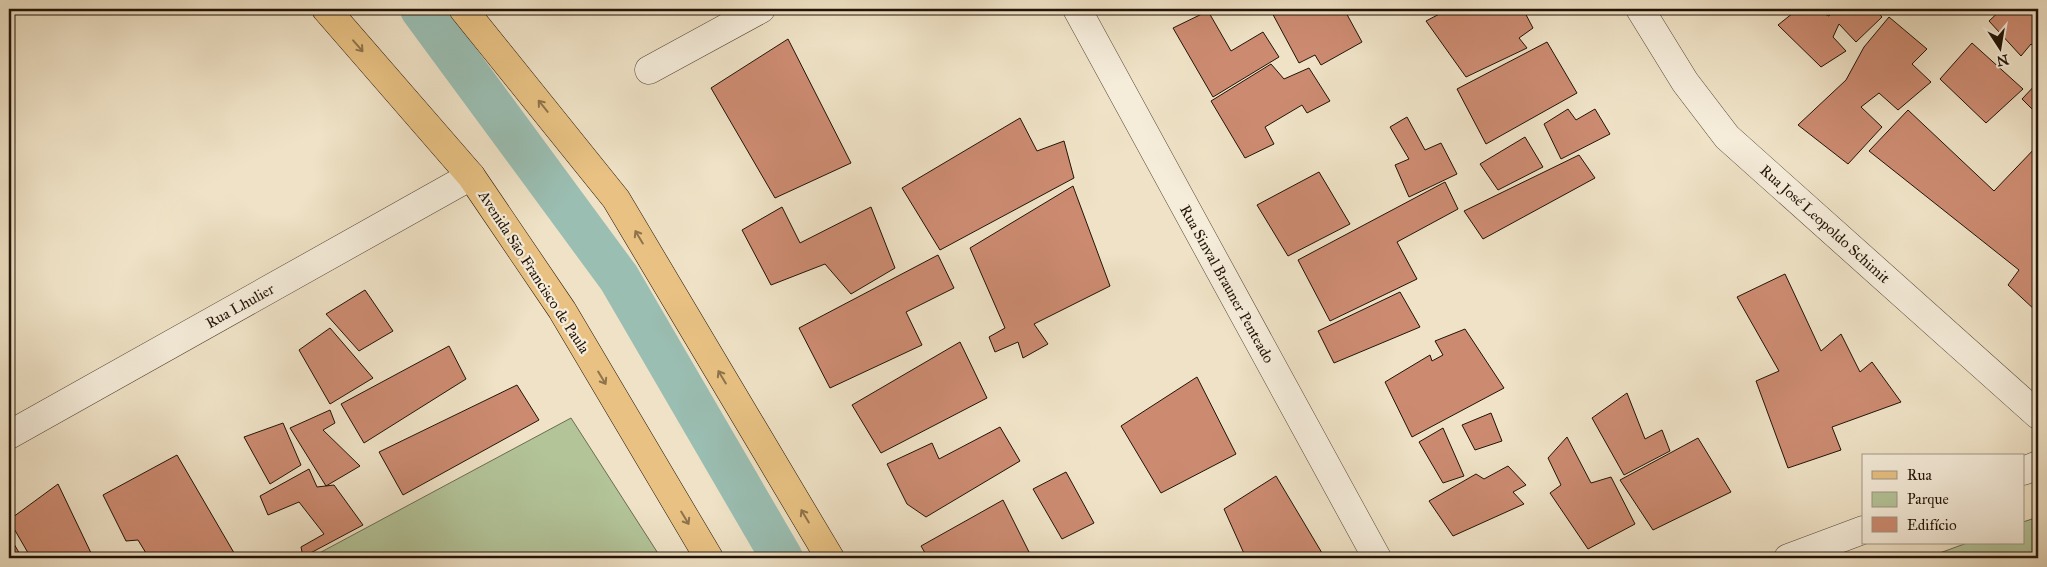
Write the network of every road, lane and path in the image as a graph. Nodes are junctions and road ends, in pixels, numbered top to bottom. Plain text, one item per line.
1 (326, 9) edge
2 (463, 9) edge
3 (761, 9) edge
4 (1077, 9) edge
5 (1640, 9) edge
6 (650, 70) dead end
7 (471, 176) junction
8 (2038, 415) edge
9 (9, 435) edge
10 (2038, 465) edge
11 (2024, 471) edge
12 (1862, 530) edge
13 (708, 558) edge
14 (830, 558) edge
15 (1377, 558) edge
16 (1788, 558) edge

1 -> 7 main road, Avenida São Francisco de Paula
14 -> 2 main road
3 - 6 street
4 - 15 street, Rua Sinval Brauner Penteado
5 - 8 street, Rua José Leopoldo Schimit
7 - 9 street, Rua Lhulier
7 -> 13 main road, Avenida São Francisco de Paula
10 - 11 street
12 - 16 street

